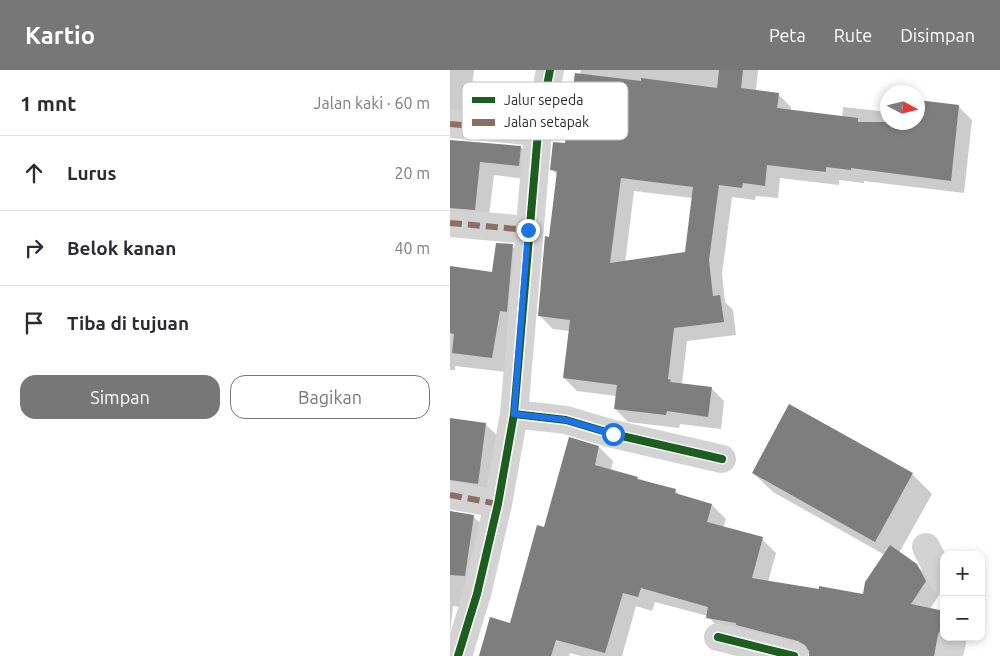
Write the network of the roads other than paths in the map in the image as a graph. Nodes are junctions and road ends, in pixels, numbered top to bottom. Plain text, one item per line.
1 (537, 140) edge
2 (450, 223) edge
3 (528, 230) junction
4 (514, 414) junction
5 (722, 459) dead end
6 (450, 496) edge
7 (498, 504) junction
8 (926, 547) dead end
9 (940, 574) edge
10 (718, 637) dead end
11 (952, 641) edge
12 (458, 656) edge
13 (794, 656) edge
14 (949, 656) edge

1 - 3 street
2 - 3 street
3 - 4 street
4 - 5 street
4 - 7 street
6 - 7 street
7 - 12 street
8 - 9 street
10 - 13 street
11 - 14 street

